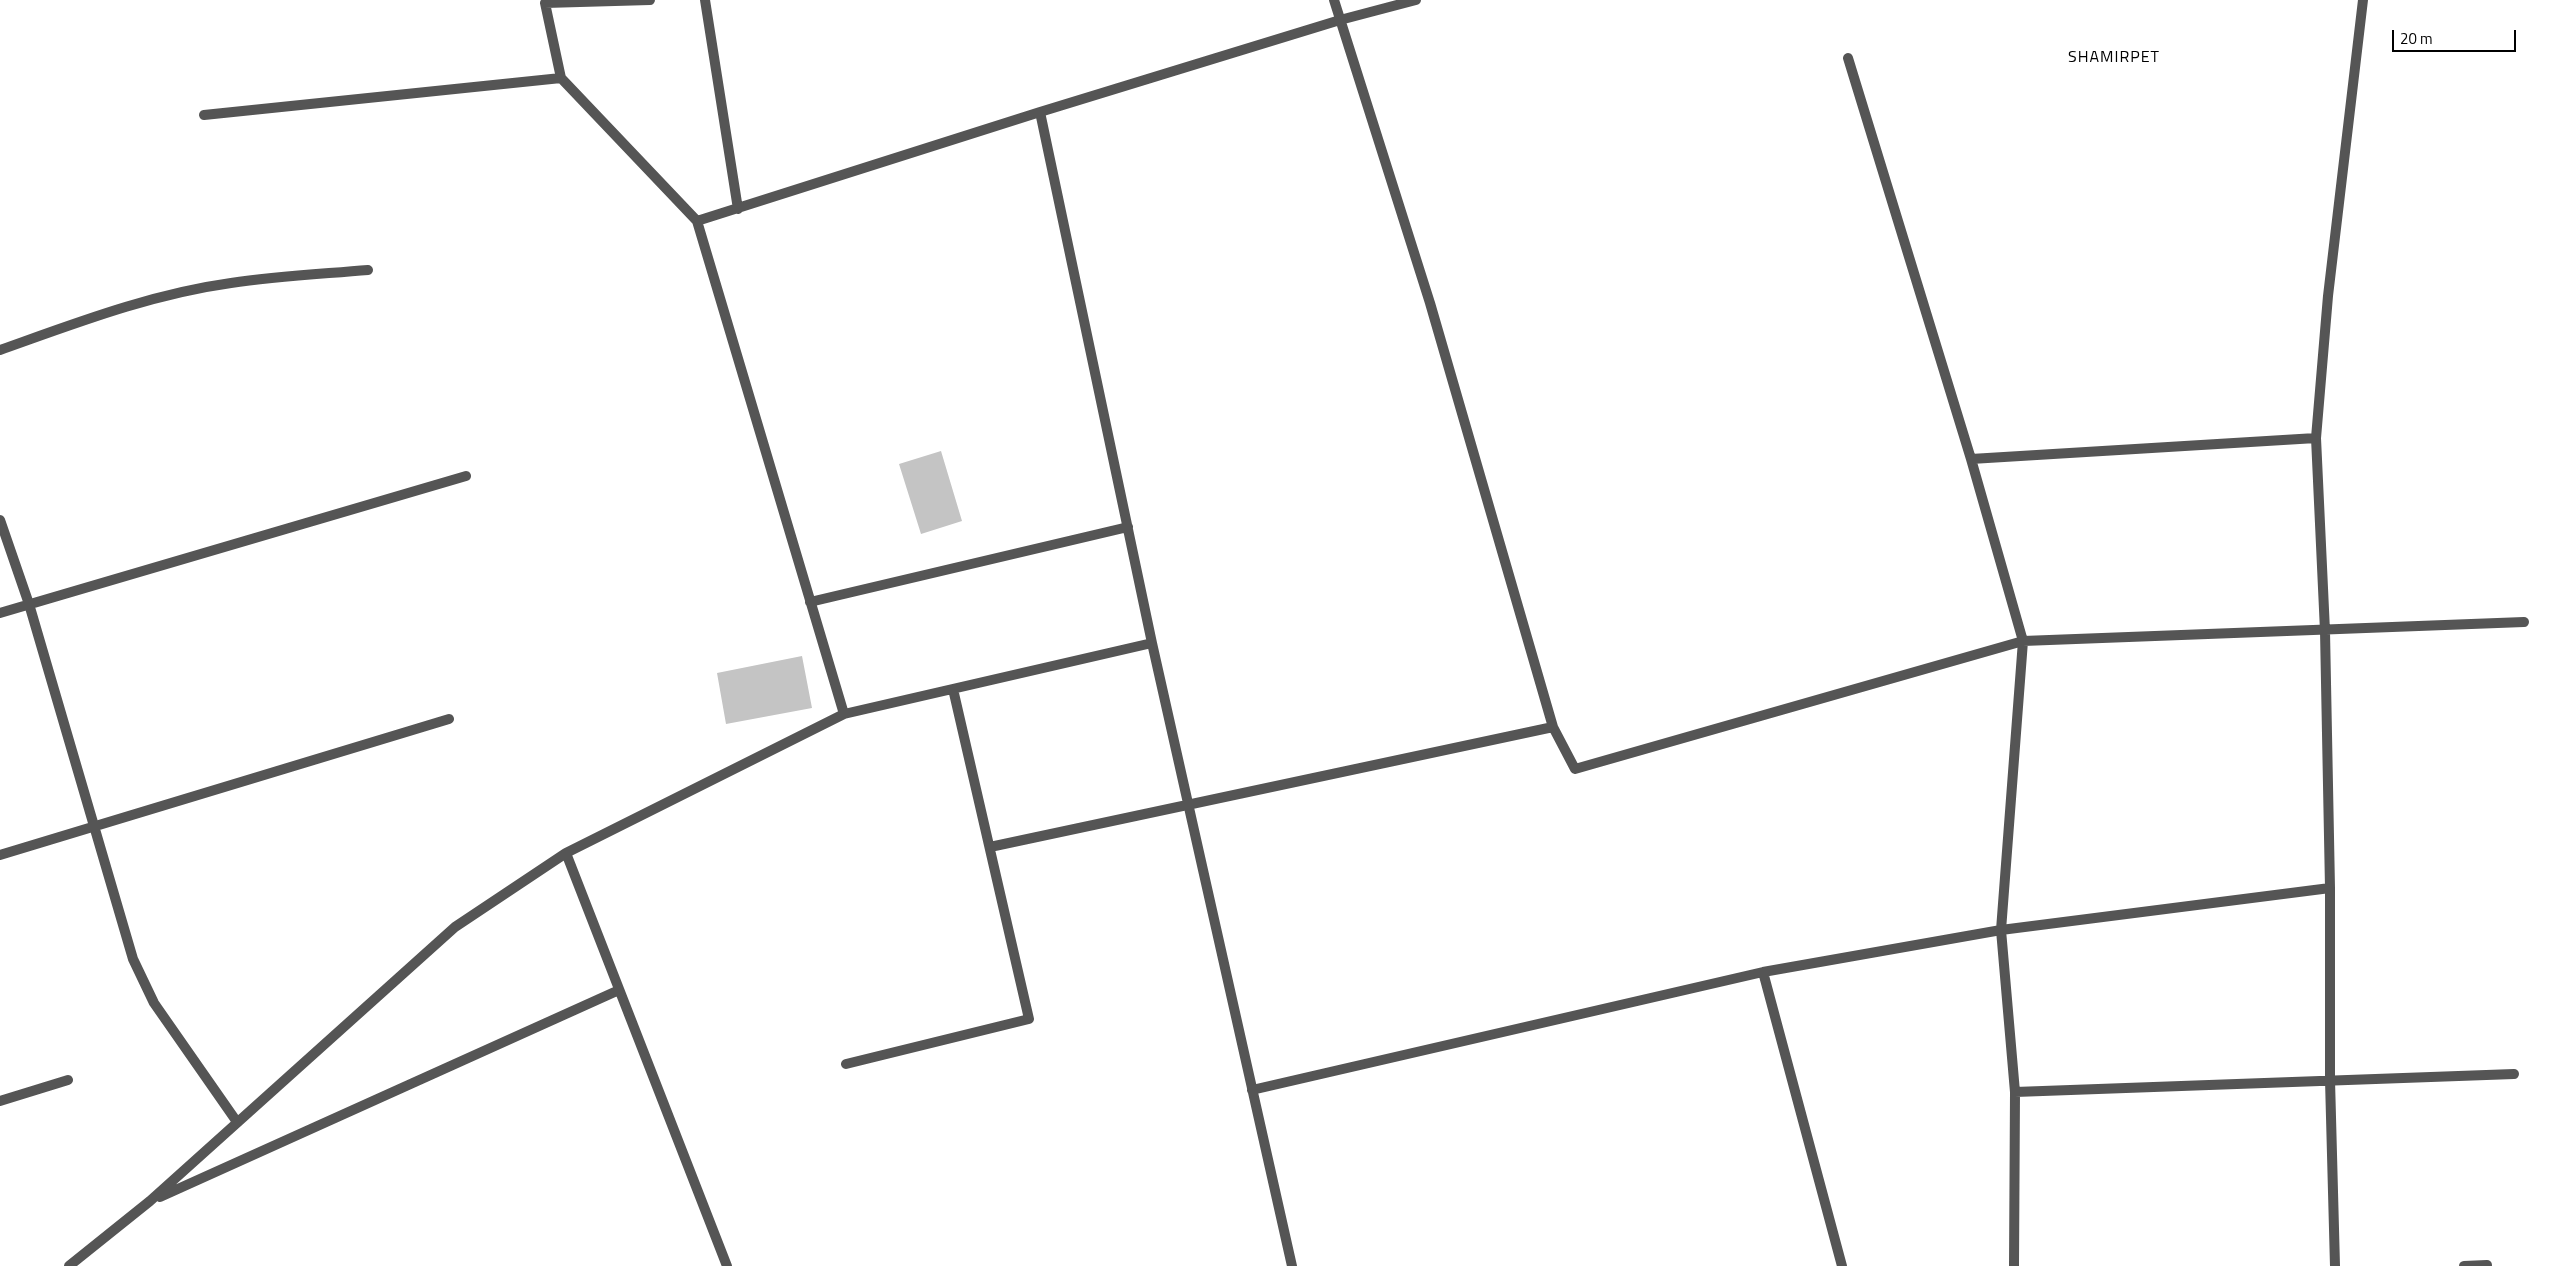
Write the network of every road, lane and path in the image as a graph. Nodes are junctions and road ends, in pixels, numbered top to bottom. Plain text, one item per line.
1 (650, 0) edge
2 (705, 0) edge
3 (1334, 0) edge
4 (1416, 0) edge
5 (2363, 0) edge
6 (1340, 20) junction
7 (1848, 58) dead end
8 (561, 78) junction
9 (1040, 112) junction
10 (204, 115) dead end
11 (738, 209) junction
12 (697, 221) junction
13 (368, 270) dead end
14 (0, 350) edge
15 (2316, 438) junction
16 (1971, 459) junction
17 (466, 476) dead end
18 (0, 520) edge
19 (1128, 527) junction
20 (810, 602) junction
21 (29, 604) junction
22 (0, 613) edge
23 (2524, 622) dead end
24 (2326, 631) junction
25 (2023, 641) junction
26 (1152, 643) junction
27 (953, 689) junction
28 (844, 714) junction
29 (449, 719) dead end
30 (1553, 727) junction
31 (1189, 806) junction
32 (94, 826) junction
33 (990, 847) junction
34 (566, 853) junction
35 (0, 854) edge
36 (2330, 888) junction
37 (2001, 930) junction
38 (1763, 972) junction
39 (619, 990) junction
40 (846, 1064) dead end
41 (2514, 1074) dead end
42 (68, 1080) dead end
43 (2330, 1080) junction
44 (1252, 1090) junction
45 (2015, 1092) junction
46 (0, 1101) edge
47 (237, 1122) junction
48 (150, 1201) junction
49 (2487, 1265) edge
50 (69, 1266) edge
51 (727, 1266) edge
52 (1292, 1266) edge
53 (1842, 1266) edge
54 (2014, 1266) edge
55 (2335, 1266) edge
56 (2464, 1266) edge

1 - 8 street
2 - 11 street
3 - 6 street
4 - 6 street
5 - 15 street
6 - 9 street
6 - 30 street
7 - 16 street
8 - 10 street
8 - 12 street
9 - 11 street
9 - 19 street
11 - 12 street
12 - 20 street
13 - 14 street
15 - 16 street
15 - 24 street
16 - 25 street
17 - 21 street
18 - 21 street
19 - 20 street
19 - 26 street
20 - 28 street
21 - 22 street
21 - 32 street
23 - 24 street
24 - 25 street
24 - 36 street
25 - 30 street
25 - 37 street
26 - 27 street
26 - 31 street
27 - 28 street
27 - 33 street
28 - 34 street
29 - 32 street
30 - 31 street
31 - 33 street
31 - 44 street
32 - 35 street
32 - 47 street
33 - 40 street
34 - 39 street
34 - 47 street
36 - 37 street
36 - 43 street
37 - 38 street
37 - 45 street
38 - 44 street
38 - 53 street
39 - 48 street
39 - 51 street
41 - 43 street
42 - 46 street
43 - 45 street
43 - 55 street
44 - 52 street
45 - 54 street
47 - 48 street
48 - 50 street
49 - 56 street

